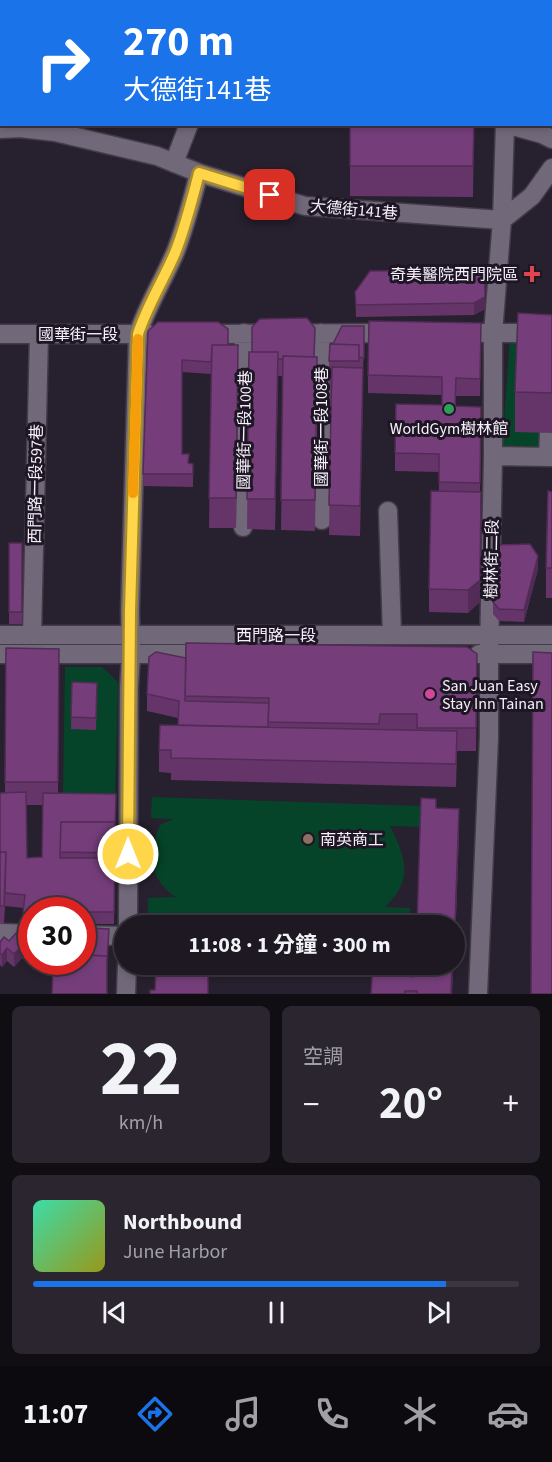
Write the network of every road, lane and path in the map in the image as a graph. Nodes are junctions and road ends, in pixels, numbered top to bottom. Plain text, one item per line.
1 (188, 126) edge
2 (505, 126) edge
3 (512, 126) edge
4 (0, 129) edge
5 (552, 138) edge
6 (174, 164) junction
7 (552, 168) edge
8 (199, 173) junction
9 (502, 220) junction
10 (244, 333) junction
11 (321, 333) junction
12 (416, 333) edge
13 (464, 333) edge
14 (493, 333) junction
15 (552, 333) edge
16 (0, 334) edge
17 (39, 334) junction
18 (138, 334) junction
19 (168, 334) edge
20 (190, 334) edge
21 (549, 433) dead end
22 (493, 456) junction
23 (550, 457) edge
24 (388, 511) dead end
25 (322, 520) dead end
26 (243, 527) dead end
27 (0, 635) edge
28 (32, 635) junction
29 (131, 635) junction
30 (392, 635) junction
31 (489, 635) junction
32 (552, 635) edge
33 (0, 654) edge
34 (131, 654) junction
35 (229, 654) edge
36 (468, 654) edge
37 (489, 654) junction
38 (552, 654) edge
39 (128, 915) edge
40 (0, 933) edge
41 (18, 934) edge
42 (96, 935) edge
43 (114, 936) edge
44 (127, 975) edge
45 (126, 994) edge
46 (478, 994) edge

1 - 6 street
2 - 9 street, 樹林街二段
3 - 5 street
4 - 6 street, 大德街141巷
6 - 8 street, 大德街141巷
7 - 9 street
8 - 9 street, 大德街141巷
8 - 18 street
9 - 14 street, 樹林街二段
10 - 11 street
10 - 20 street
10 - 26 street, 國華街一段100巷
11 - 12 street
11 - 25 street, 國華街一段108巷
13 - 14 street
14 - 15 street
14 - 22 street, 樹林街二段
16 - 17 street, 國華街一段
17 - 18 street, 國華街一段
17 - 28 street, 西門路一段597巷
18 - 19 street, 國華街一段
18 - 29 street
21 - 23 street
22 - 23 street
22 - 31 street, 樹林街二段
24 - 30 street
27 - 28 street, 西門路一段
28 - 29 street, 西門路一段
29 - 30 street, 西門路一段
29 - 34 street
30 - 31 street, 西門路一段
31 - 32 street, 西門路一段
31 - 37 street, 樹林街二段
33 - 34 street, 西門路一段
34 - 35 street, 西門路一段
34 - 39 street
36 - 37 street
37 - 38 street
37 - 46 street, 樹林街二段
40 - 41 street
42 - 43 street
44 - 45 street

